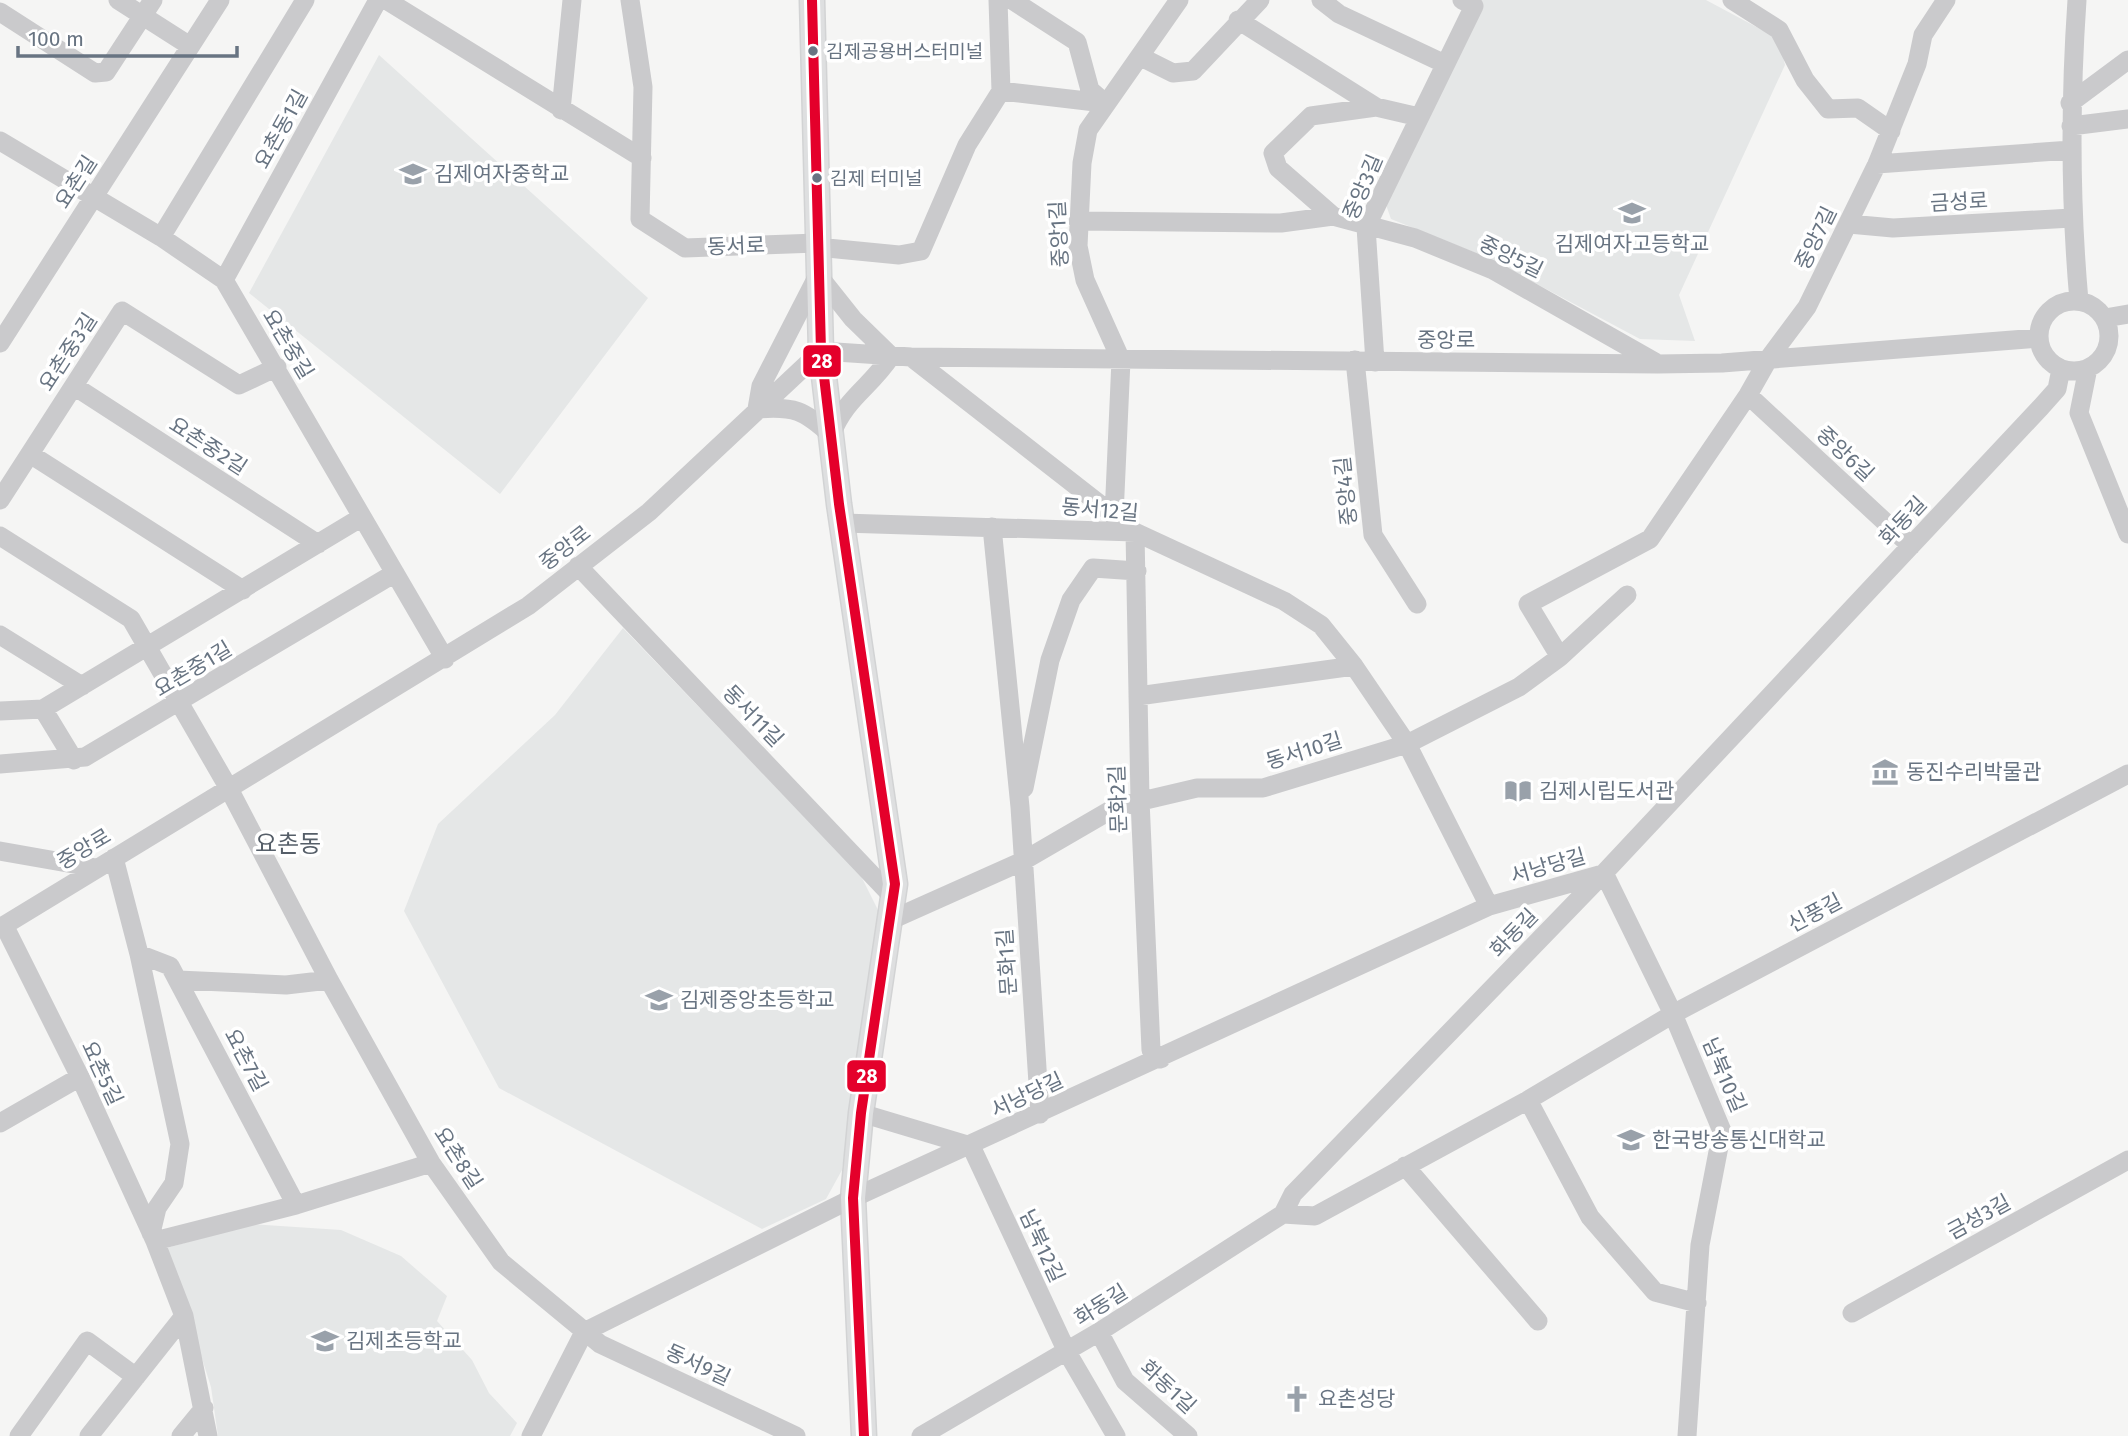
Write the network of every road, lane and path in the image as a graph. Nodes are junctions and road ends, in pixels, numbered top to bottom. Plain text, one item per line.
1 (118, 0) edge
2 (220, 0) edge
3 (305, 0) edge
4 (377, 0) edge
5 (386, 0) edge
6 (629, 0) edge
7 (812, 0) edge
8 (998, 0) edge
9 (1012, 0) edge
10 (1180, 0) edge
11 (1260, 0) edge
12 (1321, 0) edge
13 (1462, 0) edge
14 (1732, 0) edge
15 (1946, 0) edge
16 (2077, 0) edge
17 (570, 1) edge
18 (148, 8) edge
19 (0, 12) edge
20 (1238, 20) junction
21 (190, 46) junction
22 (1140, 57) junction
23 (2128, 60) edge
24 (1446, 64) junction
25 (1001, 91) junction
26 (1105, 103) junction
27 (2070, 103) junction
28 (1376, 107) junction
29 (561, 110) junction
30 (1419, 117) junction
31 (2128, 120) edge
32 (2071, 126) junction
33 (1891, 131) junction
34 (0, 141) edge
35 (2071, 150) junction
36 (642, 159) junction
37 (1877, 164) junction
38 (93, 199) junction
39 (1333, 216) junction
40 (2072, 218) junction
41 (1078, 221) junction
42 (1849, 224) junction
43 (1366, 227) junction
44 (161, 237) junction
45 (817, 245) junction
46 (818, 275) junction
47 (224, 280) junction
48 (2079, 301) junction
49 (2128, 314) edge
50 (2105, 318) junction
51 (2039, 338) junction
52 (0, 343) edge
53 (821, 351) junction
54 (891, 356) junction
55 (911, 357) junction
56 (1769, 358) junction
57 (1121, 360) junction
58 (1365, 361) junction
59 (1658, 364) junction
60 (277, 367) junction
61 (2088, 368) junction
62 (2060, 369) junction
63 (74, 386) junction
64 (1748, 396) junction
65 (757, 409) junction
66 (831, 435) junction
67 (30, 454) junction
68 (0, 500) edge
69 (1114, 516) junction
70 (362, 517) junction
71 (843, 523) junction
72 (992, 527) junction
73 (1135, 532) junction
74 (2128, 534) edge
75 (0, 536) edge
76 (318, 544) junction
77 (1910, 546) junction
78 (578, 566) junction
79 (1137, 571) junction
80 (395, 573) junction
81 (243, 590) junction
82 (1627, 595) dead end
83 (1417, 604) dead end
84 (0, 636) edge
85 (148, 647) junction
86 (1560, 657) junction
87 (444, 659) junction
88 (1354, 666) junction
89 (82, 686) junction
90 (1138, 695) junction
91 (181, 704) junction
92 (43, 709) junction
93 (0, 711) edge
94 (1407, 744) junction
95 (74, 760) junction
96 (0, 764) edge
97 (2128, 775) edge
98 (228, 787) junction
99 (1140, 800) junction
100 (1020, 807) junction
101 (0, 851) edge
102 (114, 858) junction
103 (1023, 861) junction
104 (96, 867) junction
105 (1604, 873) junction
106 (1489, 906) junction
107 (893, 909) junction
108 (2, 927) edge
109 (139, 954) junction
110 (178, 980) junction
111 (329, 980) junction
112 (1673, 1014) junction
113 (1161, 1059) junction
114 (80, 1077) junction
115 (1528, 1100) junction
116 (861, 1113) junction
117 (1040, 1114) junction
118 (0, 1123) edge
119 (971, 1146) junction
120 (2128, 1160) edge
121 (431, 1163) junction
122 (1405, 1166) junction
123 (853, 1198) junction
124 (296, 1205) junction
125 (1283, 1214) junction
126 (153, 1237) junction
127 (1697, 1303) junction
128 (1852, 1314) dead end
129 (184, 1317) junction
130 (1538, 1321) dead end
131 (584, 1332) junction
132 (1100, 1332) junction
133 (1067, 1352) junction
134 (136, 1377) junction
135 (204, 1408) junction
136 (19, 1436) edge
137 (89, 1436) edge
138 (181, 1436) edge
139 (208, 1436) edge
140 (531, 1436) edge
141 (796, 1436) edge
142 (864, 1436) edge
143 (921, 1436) edge
144 (1116, 1436) edge
145 (1188, 1436) edge
146 (1686, 1436) edge

1 - 18 street
2 - 21 street, 요촌길
3 - 44 street
4 - 47 street, 요촌동1길
5 - 29 street
6 - 36 street
7 - 45 main road
8 - 25 street
9 - 26 street
10 - 22 street, 중앙1길
11 - 20 street
12 - 24 street
13 - 24 street, 중앙3길
14 - 33 street
15 - 33 street, 중앙7길
16 - 27 street
17 - 29 street
18 - 19 street
18 - 21 street
20 - 22 street
20 - 28 street
21 - 38 street, 요촌길
22 - 26 street, 중앙1길
23 - 27 street
24 - 30 street, 중앙3길
25 - 26 street
25 - 45 street
26 - 41 street, 중앙1길
27 - 32 street
28 - 30 street
28 - 39 street, 중앙5길
29 - 36 street
30 - 43 street, 중앙3길
31 - 32 street
32 - 35 street
33 - 37 street, 중앙7길
34 - 38 street, 요촌중길
35 - 37 street, 금성로
35 - 40 street
36 - 45 street, 동서로
37 - 42 street, 중앙7길
38 - 44 street, 요촌중길
38 - 52 street, 요촌길
39 - 41 street, 중앙5길
39 - 43 street, 중앙5길
40 - 42 street, 금성로
40 - 48 street
41 - 57 street, 중앙1길
42 - 56 street, 중앙7길
43 - 58 street, 중앙3길
43 - 59 street, 중앙5길
44 - 47 street, 요촌중길
45 - 46 main road
46 - 53 main road
46 - 54 street
46 - 65 street
47 - 60 street, 요촌중길
48 - 50 street
48 - 51 street
49 - 50 street
50 - 61 street
51 - 56 street, 중앙로
51 - 62 street
53 - 54 street, 중앙로
53 - 65 street, 중앙로
53 - 66 main road
54 - 55 street, 중앙로
54 - 66 street
55 - 57 street, 중앙로
55 - 69 street
56 - 59 street, 중앙로
56 - 64 street
57 - 58 street, 중앙로
57 - 69 street
58 - 59 street, 중앙로
58 - 83 street, 중앙4길
60 - 63 street, 요촌중3길
60 - 70 street, 요촌중길
61 - 62 street
61 - 74 street
62 - 77 street, 화동길
63 - 67 street, 요촌중3길
63 - 76 street, 요촌중2길
64 - 77 street, 중앙6길
64 - 86 street
65 - 66 street
65 - 78 street, 중앙로
66 - 71 main road
67 - 68 street, 요촌중3길
67 - 81 street
69 - 73 street
70 - 76 street
70 - 80 street, 요촌중길
71 - 72 street, 동서12길
71 - 107 main road
72 - 73 street, 동서12길
72 - 100 street, 문화1길
73 - 79 street, 문화2길
73 - 88 street, 동서12길
75 - 85 street
76 - 81 street
77 - 105 street, 화동길
78 - 87 street, 중앙로
78 - 107 street, 동서11길
79 - 90 street, 문화2길
79 - 100 street, 문화1길
80 - 87 street, 요촌중길
80 - 91 street, 요촌중1길
81 - 85 street
82 - 86 street, 동서10길
84 - 89 street
85 - 89 street
85 - 91 street
86 - 94 street, 동서10길
87 - 98 street, 중앙로
88 - 90 street
88 - 94 street, 동서12길
89 - 92 street
90 - 99 street, 문화2길
91 - 95 street, 요촌중1길
91 - 98 street
92 - 93 street
92 - 95 street
94 - 99 street, 동서10길
94 - 106 street, 동서12길
95 - 96 street, 요촌중1길
97 - 112 street, 신풍길
98 - 102 street, 중앙로
98 - 111 street, 요촌8길
99 - 103 street, 동서10길
99 - 113 street, 문화2길
100 - 103 street, 문화1길
101 - 104 street
102 - 104 street, 중앙로
102 - 109 street
103 - 107 street, 동서10길
103 - 117 street, 문화1길
104 - 108 street, 중앙로
105 - 106 street, 서낭당길
105 - 112 street, 남북10길
105 - 125 street, 화동길
106 - 113 street, 서낭당길
107 - 116 main road
108 - 114 street, 요촌5길
109 - 110 street, 요촌7길
109 - 126 street
110 - 111 street
110 - 124 street, 요촌7길
111 - 121 street, 요촌8길
112 - 115 street, 신풍길
112 - 127 street, 남북10길
113 - 117 street, 서낭당길
114 - 118 street
114 - 126 street, 요촌5길
115 - 122 street, 신풍길
115 - 127 street
116 - 119 street
116 - 123 main road
117 - 119 street, 서낭당길
119 - 123 street, 서낭당길
119 - 133 street, 남북12길
120 - 128 street, 금성3길
121 - 124 street
121 - 131 street, 요촌8길
122 - 125 street, 신풍길
122 - 130 street
123 - 131 street, 서낭당길
123 - 142 main road
124 - 126 street
125 - 132 street, 화동길
126 - 129 street, 요촌5길
127 - 146 street, 남북10길
129 - 134 street
129 - 135 street, 요촌5길
131 - 140 street
131 - 141 street, 동서9길
132 - 133 street, 화동길
132 - 145 street, 화동1길
133 - 143 street, 화동길
133 - 144 street, 남북12길
134 - 136 street
134 - 137 street
135 - 138 street
135 - 139 street, 요촌5길

